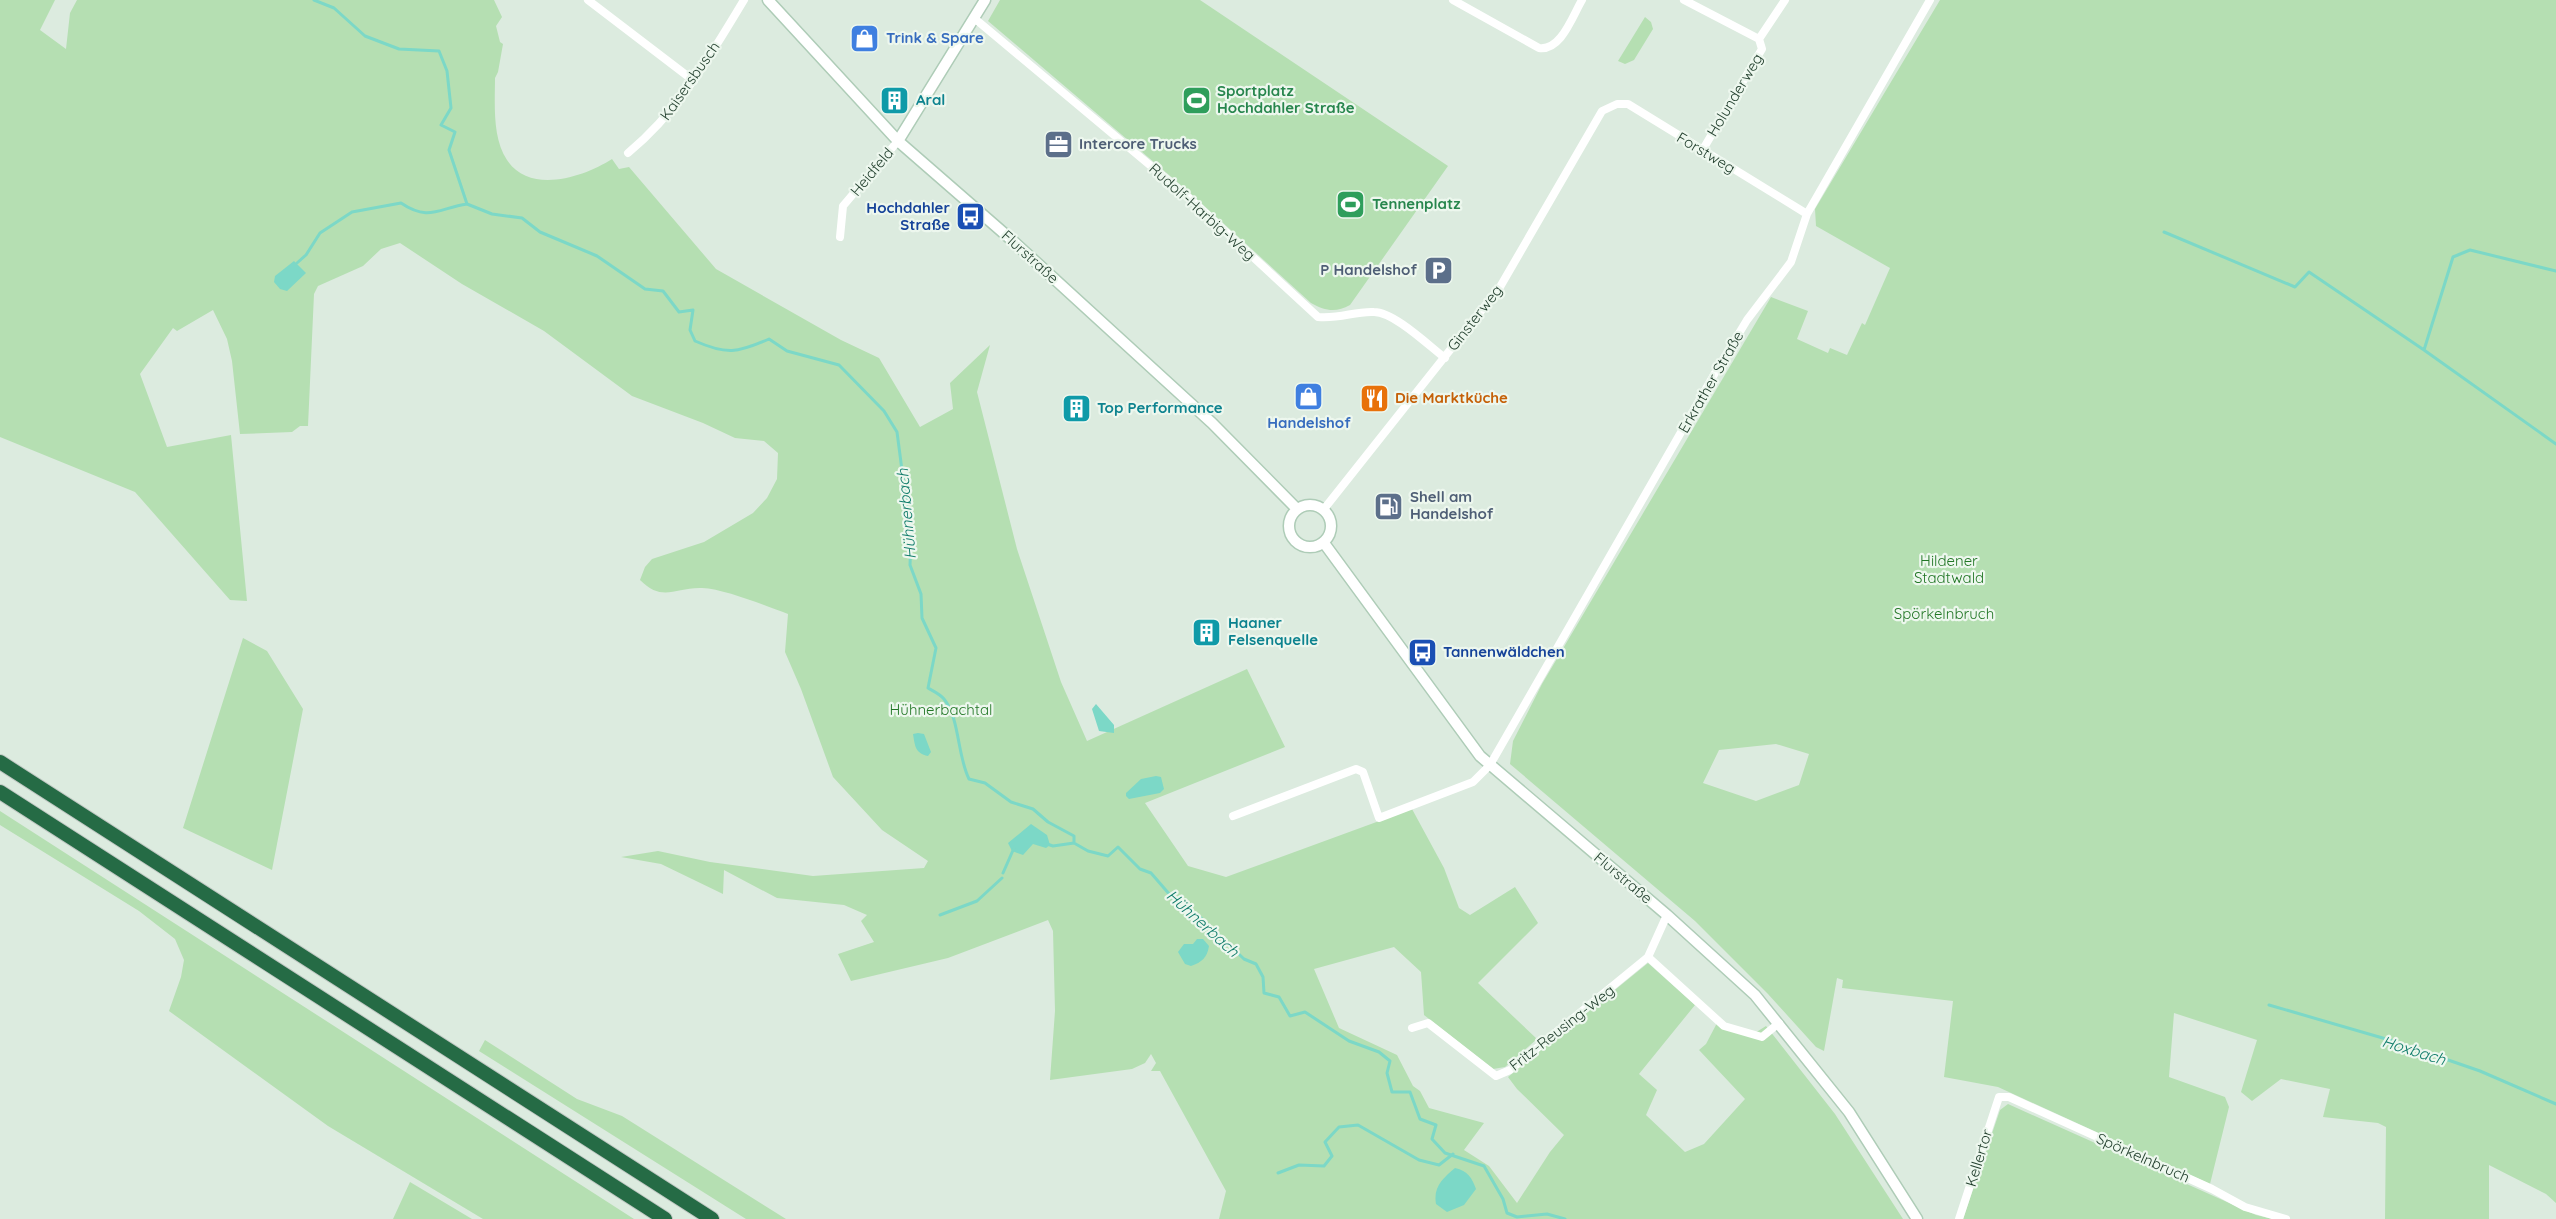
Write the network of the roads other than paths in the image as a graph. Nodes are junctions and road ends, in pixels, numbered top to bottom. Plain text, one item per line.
1 (588, 0) edge
2 (744, 0) edge
3 (768, 0) edge
4 (985, 0) edge
5 (1453, 0) edge
6 (1582, 0) edge
7 (1684, 0) edge
8 (1785, 0) edge
9 (1930, 0) edge
10 (974, 18) junction
11 (1759, 39) junction
12 (694, 81) junction
13 (1602, 111) joint
14 (898, 141) junction
15 (1702, 151) junction
16 (628, 153) dead end
17 (1808, 214) junction
18 (840, 237) dead end
19 (1445, 358) junction
20 (1297, 509) junction
21 (1324, 509) junction
22 (1324, 543) junction
23 (0, 762) edge
24 (1490, 765) junction
25 (0, 792) edge
26 (1233, 816) dead end
27 (1667, 915) junction
28 (1648, 957) junction
29 (1779, 1023) junction
30 (1412, 1028) dead end
31 (1999, 1097) joint
32 (665, 1219) edge
33 (712, 1219) edge
34 (1917, 1219) edge
35 (1959, 1219) edge
36 (2286, 1219) edge

1 - 12 street
2 - 12 street, Kaisersbusch
3 - 14 main road, Flurstraße
4 - 10 main road
5 - 6 street
7 - 11 street
8 - 11 street, Holunderweg
9 - 17 street, Erkrather Straße
10 - 14 main road
10 - 19 street, Rudolf-Harbig-Weg
11 - 15 street, Holunderweg
12 - 16 street, Kaisersbusch
13 - 15 street, Forstweg
13 - 19 street, Ginsterweg
14 - 18 street, Heidfeld
14 - 20 main road, Flurstraße
15 - 17 street, Forstweg
17 - 24 street, Erkrather Straße
19 - 21 street, Ginsterweg
20 - 21 main road
20 - 22 main road
21 - 22 main road
22 - 24 main road, Flurstraße
23 - 33 highway
24 - 26 street
24 - 27 main road, Flurstraße
25 - 32 highway
27 - 28 street, Fritz-Reusing-Weg
27 - 29 main road, Flurstraße
28 - 29 street
28 - 30 street, Fritz-Reusing-Weg
29 - 34 main road, Flurstraße
31 - 35 street, Kellertor
31 - 36 street, Spörkelnbruch

